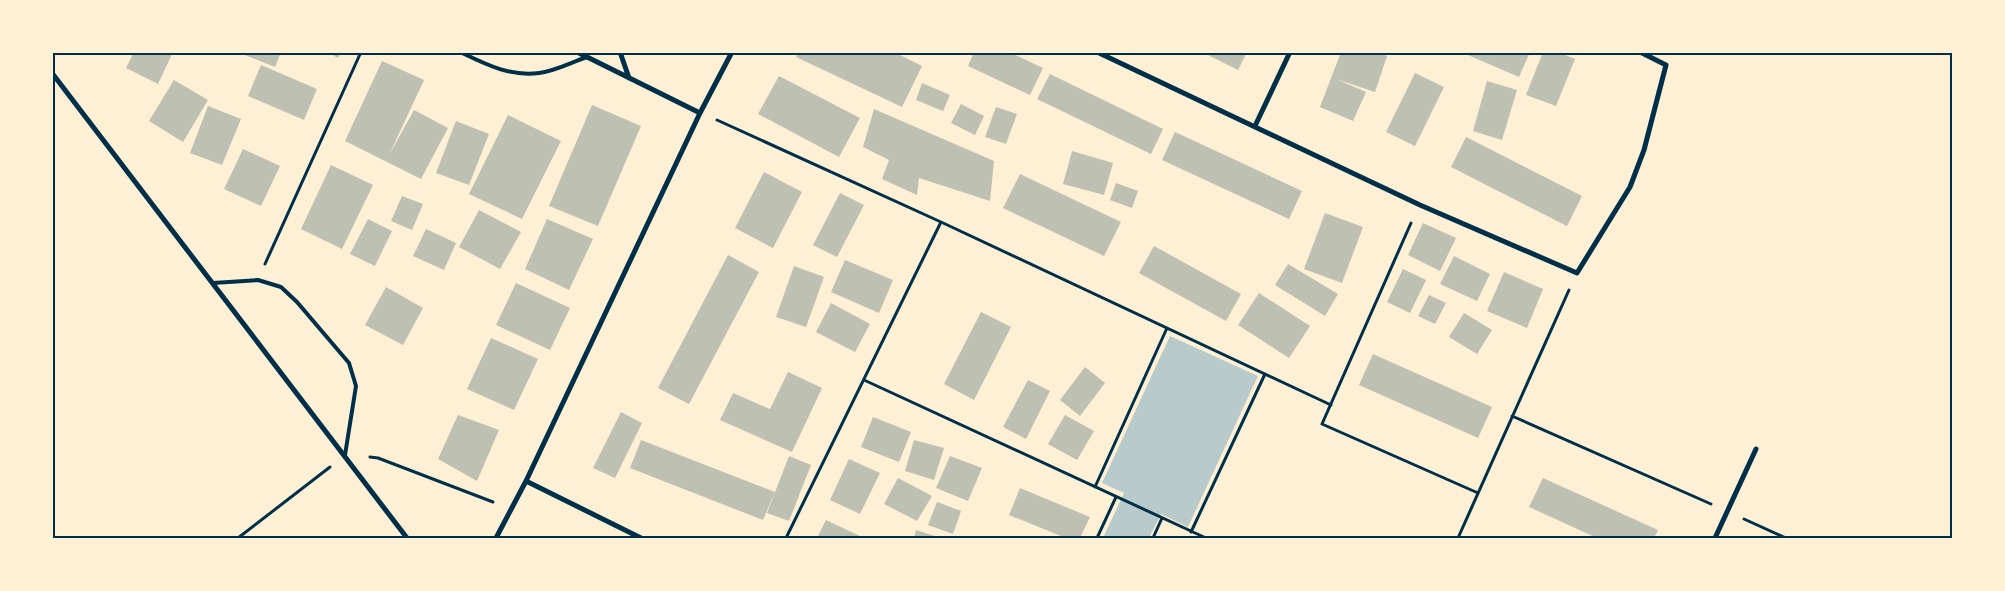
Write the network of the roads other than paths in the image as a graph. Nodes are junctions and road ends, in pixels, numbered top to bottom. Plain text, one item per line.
1 (460, 52) edge
2 (577, 52) edge
3 (620, 52) edge
4 (732, 52) edge
5 (1096, 52) edge
6 (1290, 52) edge
7 (1640, 52) edge
8 (587, 57) junction
9 (52, 73) edge
10 (629, 78) junction
11 (700, 113) junction
12 (1255, 126) junction
13 (213, 283) junction
14 (1756, 449) dead end
15 (345, 455) junction
16 (526, 481) junction
17 (407, 538) edge
18 (496, 538) edge
19 (641, 538) edge
20 (1715, 538) edge

1 - 8 lane
2 - 8 street
3 - 10 street
4 - 11 street
5 - 12 street
6 - 12 street
7 - 12 street
8 - 10 street
9 - 13 street
10 - 11 street
11 - 16 street
13 - 15 street
13 - 15 lane
14 - 20 street
15 - 17 street
16 - 18 street
16 - 19 street

